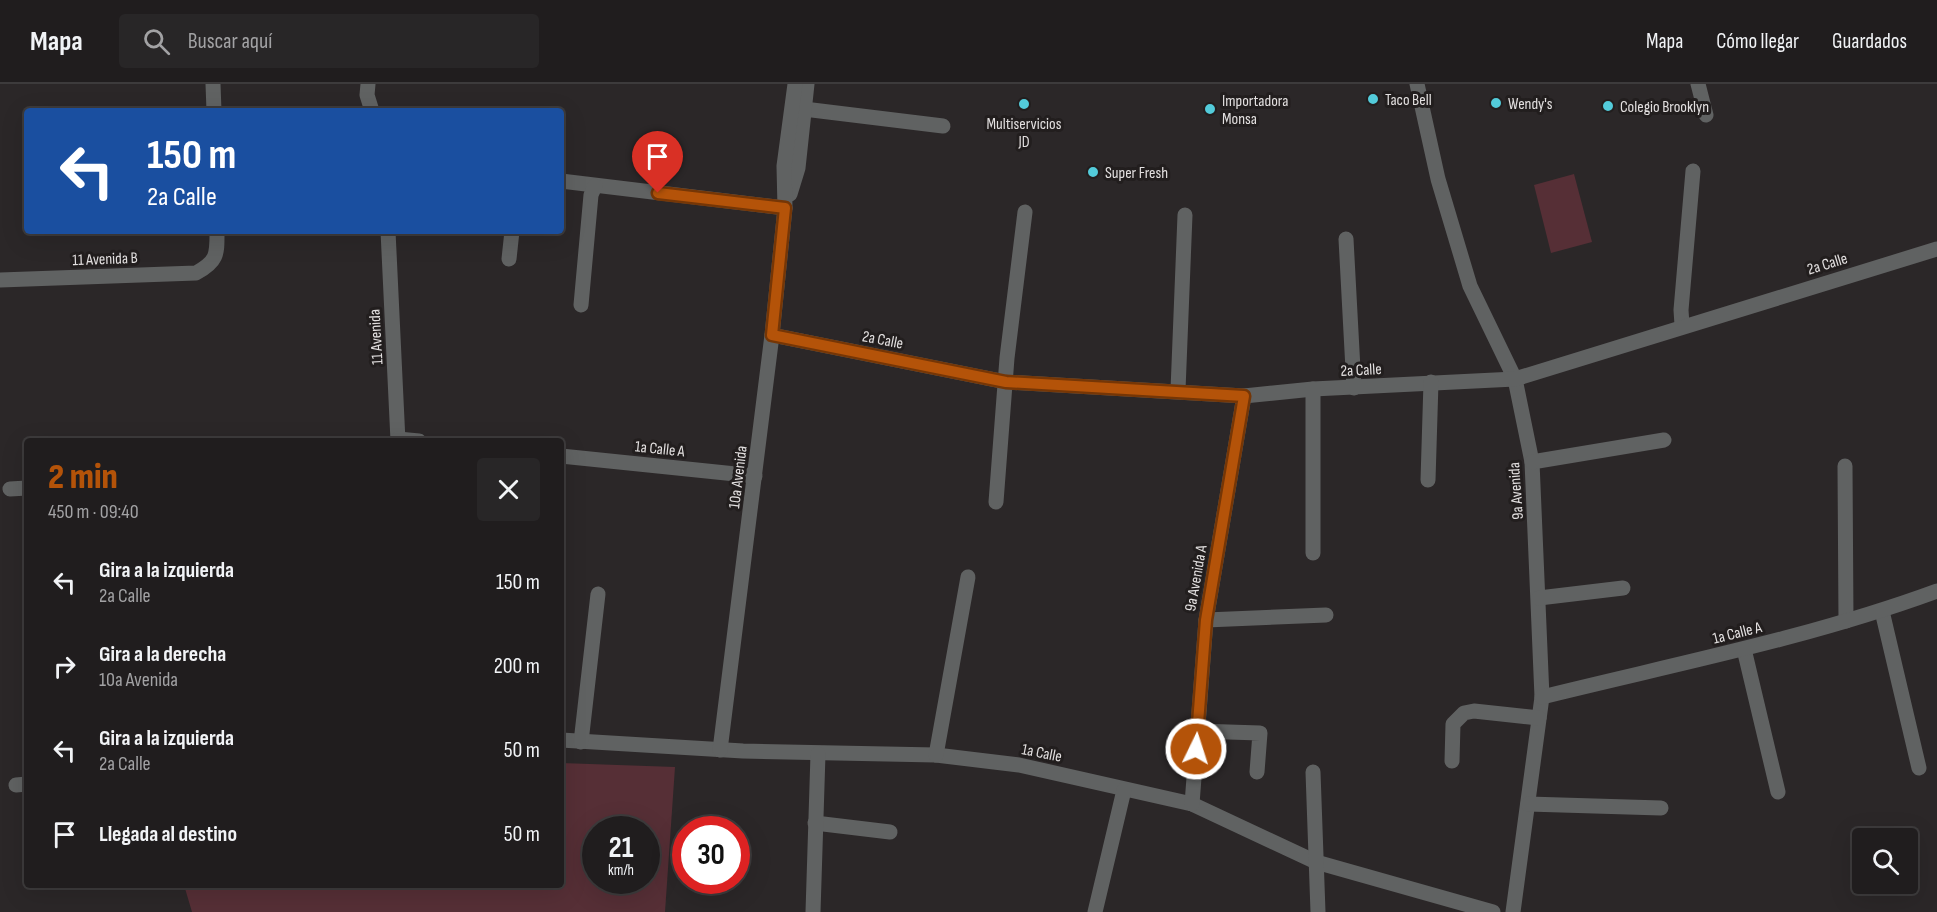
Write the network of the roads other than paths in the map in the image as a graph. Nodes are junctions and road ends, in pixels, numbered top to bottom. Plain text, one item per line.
1 (213, 84) edge
2 (368, 84) edge
3 (795, 84) edge
4 (807, 84) edge
5 (1417, 84) edge
6 (1698, 84) edge
7 (214, 108) edge
8 (371, 108) edge
9 (804, 109) junction
10 (1706, 115) dead end
11 (943, 126) dead end
12 (1693, 171) dead end
13 (564, 181) edge
14 (594, 186) junction
15 (785, 208) junction
16 (1025, 212) dead end
17 (1185, 215) dead end
18 (217, 234) edge
19 (388, 234) edge
20 (512, 234) edge
21 (1346, 239) dead end
22 (1937, 249) edge
23 (508, 259) dead end
24 (0, 280) edge
25 (581, 305) dead end
26 (1682, 325) junction
27 (772, 335) junction
28 (1515, 379) junction
29 (1006, 382) junction
30 (1431, 382) junction
31 (1313, 388) junction
32 (1354, 388) junction
33 (1178, 390) junction
34 (1244, 396) junction
35 (398, 438) edge
36 (1664, 440) dead end
37 (564, 456) edge
38 (1532, 462) junction
39 (1845, 466) dead end
40 (755, 476) junction
41 (1428, 480) dead end
42 (24, 488) edge
43 (10, 489) dead end
44 (996, 502) dead end
45 (1313, 552) dead end
46 (968, 577) dead end
47 (1623, 588) dead end
48 (1937, 591) edge
49 (598, 594) dead end
50 (1539, 598) junction
51 (1882, 611) junction
52 (1326, 615) dead end
53 (1206, 620) junction
54 (1846, 621) junction
55 (1744, 650) junction
56 (1542, 697) junction
57 (1539, 718) junction
58 (1197, 731) junction
59 (564, 740) edge
60 (580, 742) junction
61 (720, 750) junction
62 (818, 754) junction
63 (936, 755) junction
64 (1452, 761) dead end
65 (1919, 768) dead end
66 (1257, 772) dead end
67 (1312, 772) dead end
68 (1125, 790) junction
69 (1778, 792) dead end
70 (1192, 804) junction
71 (1528, 804) junction
72 (1661, 808) dead end
73 (815, 824) junction
74 (890, 832) dead end
75 (1316, 862) junction
76 (813, 912) edge
77 (1095, 912) edge
78 (1318, 912) edge
79 (1493, 912) edge
80 (1514, 912) edge

1 - 7 street
2 - 8 street
3 - 15 street, 10a Avenida
4 - 9 street, 10a Avenida
5 - 28 street, 9a Avenida
6 - 10 street
9 - 11 street
9 - 15 street, 10a Avenida
12 - 26 street
13 - 14 street
14 - 15 street
14 - 25 street
15 - 27 street, 10a Avenida
16 - 29 street
17 - 33 street
18 - 24 street, 11 Avenida B
19 - 35 street, 11 Avenida
20 - 23 street
21 - 32 street
22 - 26 street, 2a Calle
26 - 28 street, 2a Calle
27 - 29 street, 2a Calle
27 - 40 street, 10a Avenida
28 - 30 street, 2a Calle
28 - 38 street, 9a Avenida
29 - 33 street, 2a Calle
29 - 44 street
30 - 32 street, 2a Calle
30 - 41 street
31 - 32 street, 2a Calle
31 - 34 street, 2a Calle
31 - 45 street
33 - 34 street, 2a Calle
34 - 53 street, 9a Avenida A
36 - 38 street
37 - 40 street, 1a Calle A
38 - 50 street, 9a Avenida
39 - 54 street
40 - 61 street, 10a Avenida
42 - 43 street
46 - 63 street
47 - 50 street
48 - 51 street, 1a Calle A
49 - 60 street
50 - 56 street, 9a Avenida
51 - 54 street, 1a Calle A
51 - 65 street
52 - 53 street
53 - 58 street, 9a Avenida A
54 - 55 street, 1a Calle A
55 - 56 street, 1a Calle A
55 - 69 street
56 - 57 street, 9a Avenida
57 - 64 street
57 - 71 street, 9a Avenida
58 - 66 street
58 - 70 street, 9a Avenida A
59 - 60 street, 1a Calle
60 - 61 street, 1a Calle
61 - 62 street, 1a Calle
62 - 63 street, 1a Calle
62 - 73 street
63 - 68 street, 1a Calle
67 - 75 street
68 - 70 street, 1a Calle
68 - 77 street
70 - 75 street, 1a Calle
71 - 72 street
71 - 80 street, 9a Avenida
73 - 74 street
73 - 76 street
75 - 78 street
75 - 79 street, 1a Calle

